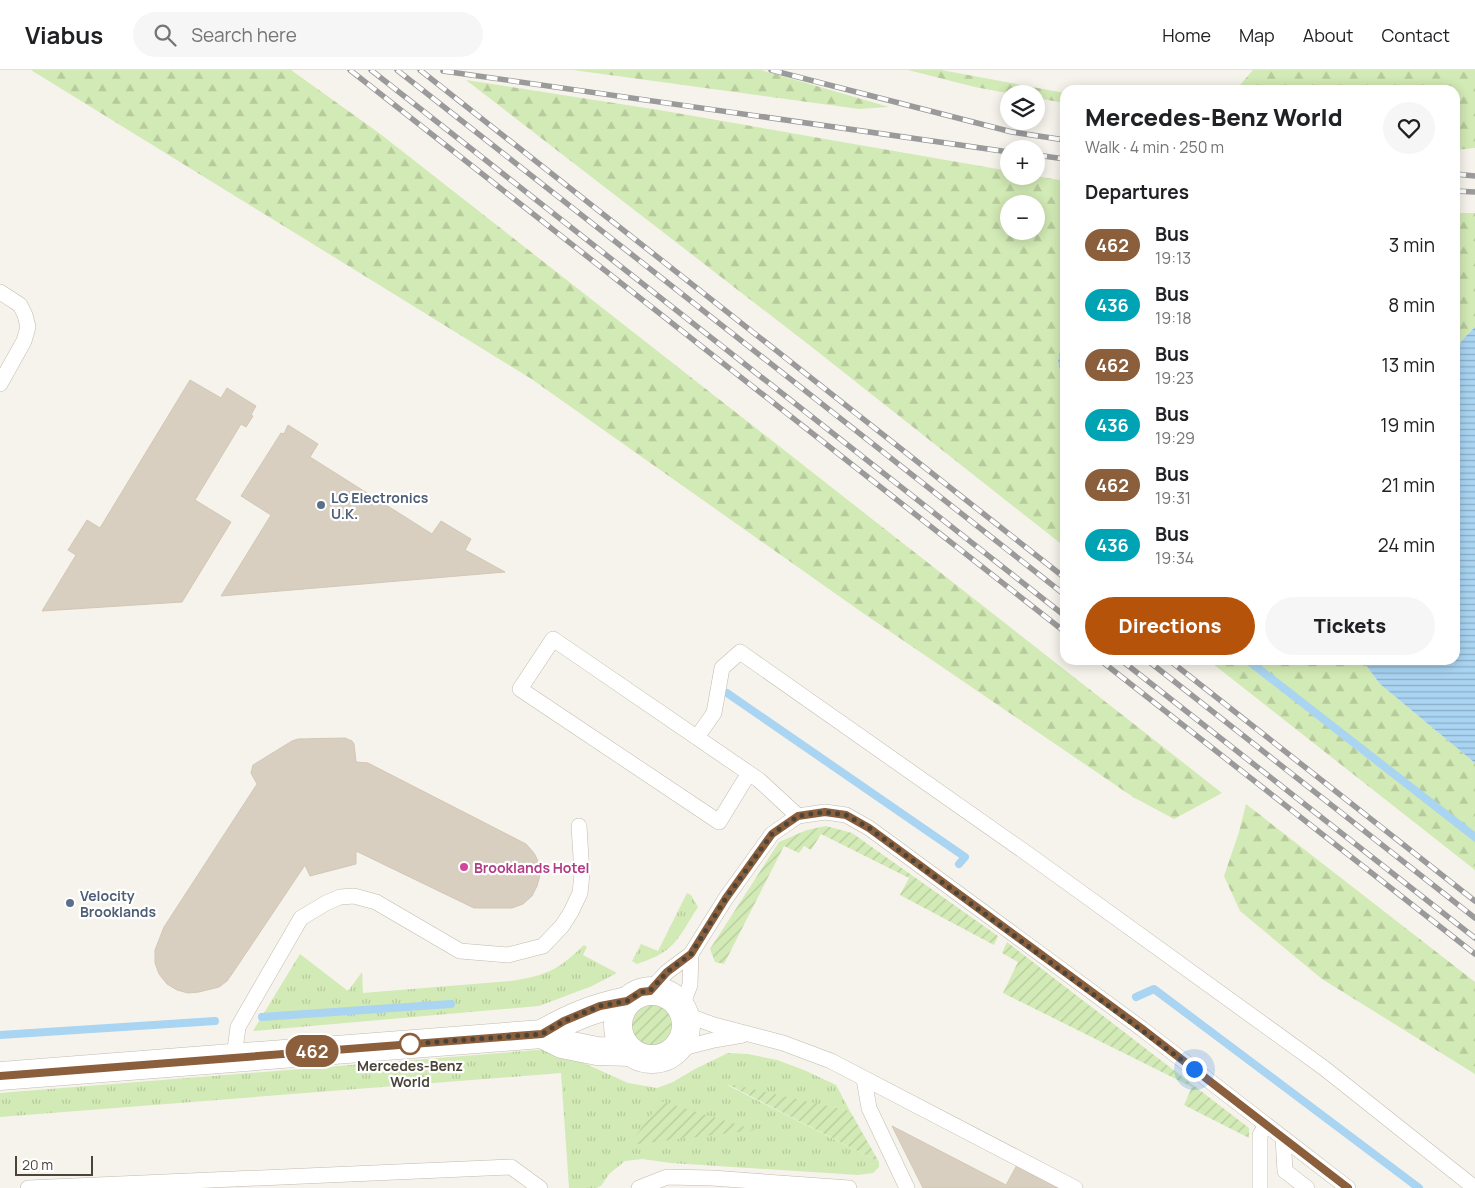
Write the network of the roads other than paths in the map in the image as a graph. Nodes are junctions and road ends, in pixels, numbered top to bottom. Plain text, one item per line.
1 (0, 292) edge
2 (0, 384) edge
3 (697, 738) junction
4 (749, 773) junction
5 (798, 816) junction
6 (579, 826) dead end
7 (691, 954) junction
8 (638, 996) junction
9 (683, 1011) junction
10 (542, 1034) junction
11 (747, 1034) junction
12 (676, 1050) junction
13 (631, 1052) junction
14 (234, 1057) junction
15 (0, 1076) edge
16 (864, 1079) junction
17 (1266, 1125) junction
18 (1282, 1138) junction
19 (901, 1187) edge
20 (28, 1188) edge
21 (540, 1188) edge
22 (640, 1188) edge
23 (849, 1188) edge
24 (1075, 1188) edge
25 (1260, 1188) edge
26 (1307, 1188) edge
27 (1348, 1188) edge
28 (1475, 1188) edge

1 - 2 lane
3 - 4 lane
3 - 4 lane
3 - 28 lane
4 - 5 lane
5 - 7 lane
5 - 17 lane
6 - 14 lane
7 - 8 lane
7 - 9 lane
8 - 9 street
8 - 10 street
8 - 13 street
9 - 11 lane
9 - 12 street
10 - 13 street
10 - 14 street
11 - 12 lane
11 - 16 lane
12 - 13 street
14 - 15 street
16 - 19 lane
16 - 24 lane
17 - 18 lane
17 - 25 lane
18 - 26 lane
18 - 27 lane
20 - 21 lane
22 - 23 lane

